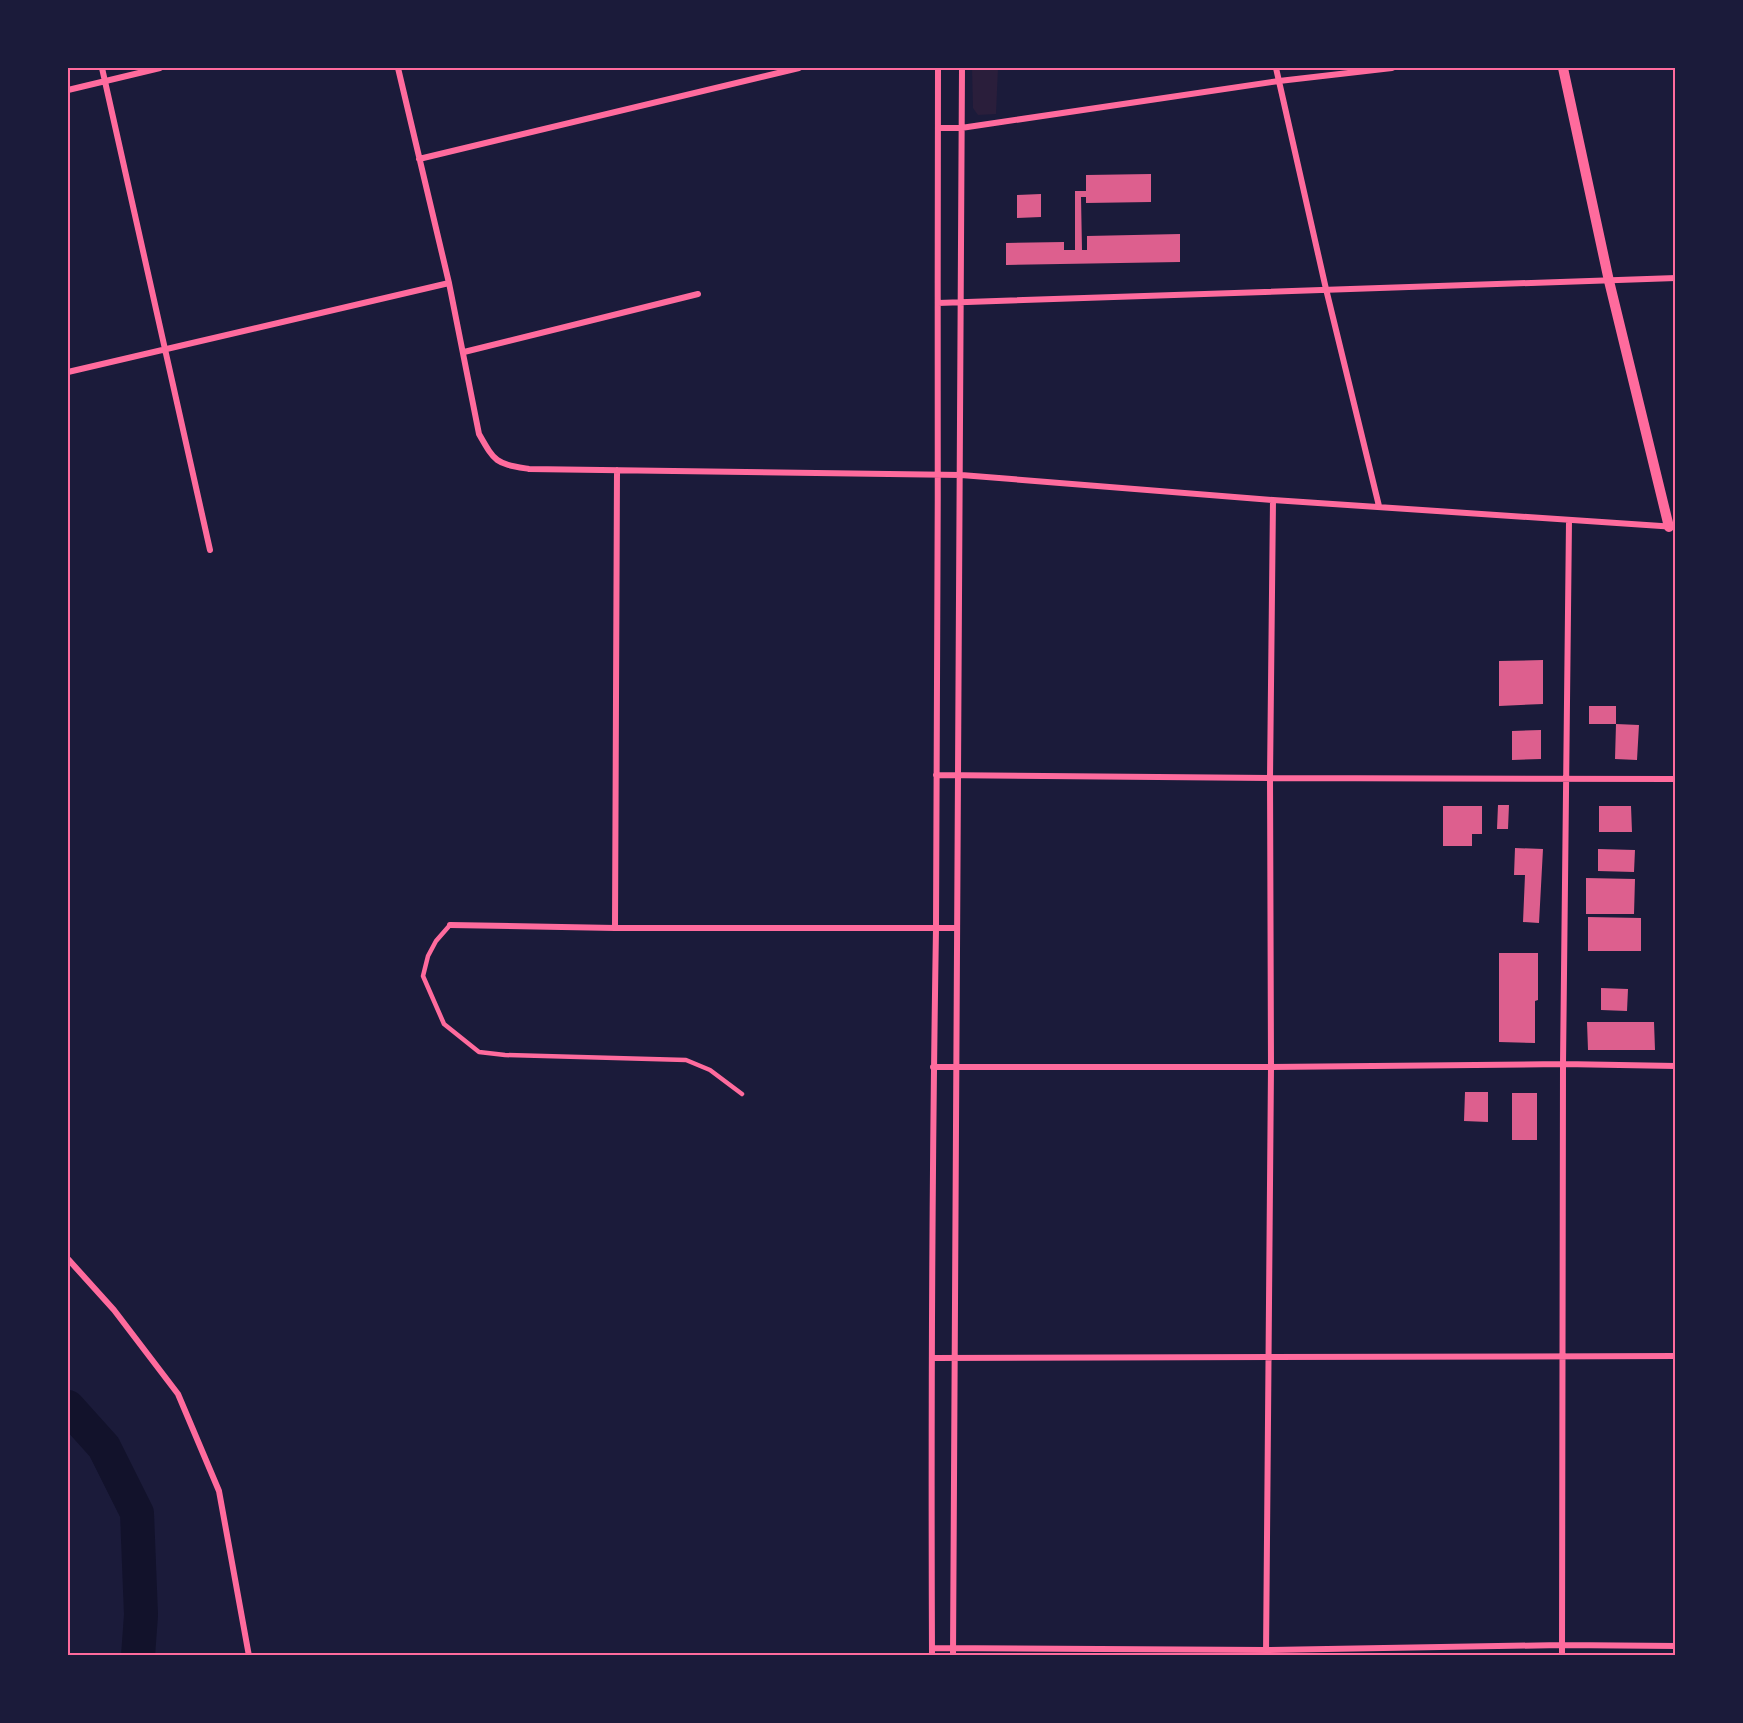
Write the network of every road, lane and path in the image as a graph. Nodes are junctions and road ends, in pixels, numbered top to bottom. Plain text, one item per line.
1 (102, 68) edge
2 (160, 68) edge
3 (398, 68) edge
4 (799, 68) edge
5 (938, 68) edge
6 (962, 68) edge
7 (1275, 68) edge
8 (1392, 68) edge
9 (1563, 68) edge
10 (106, 81) junction
11 (1279, 81) junction
12 (68, 90) edge
13 (938, 128) junction
14 (961, 128) junction
15 (418, 159) junction
16 (1676, 278) edge
17 (1609, 280) junction
18 (449, 283) junction
19 (1326, 289) junction
20 (698, 294) dead end
21 (938, 303) junction
22 (960, 303) junction
23 (166, 348) junction
24 (464, 352) junction
25 (68, 372) edge
26 (616, 470) junction
27 (938, 474) junction
28 (961, 474) junction
29 (1273, 500) junction
30 (1379, 506) junction
31 (1569, 521) junction
32 (1672, 527) edge
33 (210, 549) dead end
34 (936, 775) junction
35 (958, 776) junction
36 (1270, 778) junction
37 (1567, 779) junction
38 (1676, 779) edge
39 (450, 925) joint
40 (615, 928) junction
41 (936, 928) junction
42 (957, 928) junction
43 (1563, 1064) junction
44 (1676, 1066) edge
45 (933, 1067) junction
46 (956, 1067) junction
47 (1271, 1067) junction
48 (742, 1094) dead end
49 (68, 1259) edge
50 (1563, 1355) junction
51 (1676, 1356) edge
52 (954, 1357) junction
53 (1268, 1357) junction
54 (933, 1358) junction
55 (1562, 1645) junction
56 (1676, 1646) edge
57 (932, 1652) edge
58 (953, 1652) edge
59 (1266, 1653) edge
60 (249, 1656) edge
61 (1562, 1656) edge

1 - 10 street
2 - 10 street
3 - 15 street
4 - 15 street
5 - 13 street
6 - 14 street
7 - 11 street
8 - 11 street
9 - 17 street
10 - 12 street
10 - 23 street
11 - 14 street
11 - 19 street
13 - 14 street
13 - 21 street
14 - 22 street
15 - 18 street
16 - 17 street
17 - 19 street
17 - 32 street
18 - 23 street
18 - 24 street
19 - 22 street
19 - 30 street
20 - 24 street
21 - 22 street
21 - 27 street
22 - 28 street
23 - 25 street
23 - 33 street
24 - 26 street
26 - 27 street
26 - 40 street
27 - 28 street
27 - 34 street
28 - 29 street
28 - 35 street
29 - 30 street
29 - 36 street
30 - 31 street
31 - 32 street
31 - 37 street
34 - 35 street
34 - 41 street
35 - 36 street
35 - 42 street
36 - 37 street
36 - 47 street
37 - 38 street
37 - 43 street
39 - 40 street
39 - 48 lane
40 - 41 street
41 - 42 street
41 - 45 street
42 - 46 street
43 - 44 street
43 - 47 street
43 - 50 street
45 - 46 street
45 - 54 street
46 - 47 street
46 - 52 street
47 - 53 street
49 - 60 street
50 - 51 street
50 - 53 street
50 - 55 street
52 - 53 street
52 - 54 street
52 - 58 street
53 - 59 street
54 - 57 street
55 - 56 street
55 - 59 street
55 - 61 street
57 - 58 street
58 - 59 street

